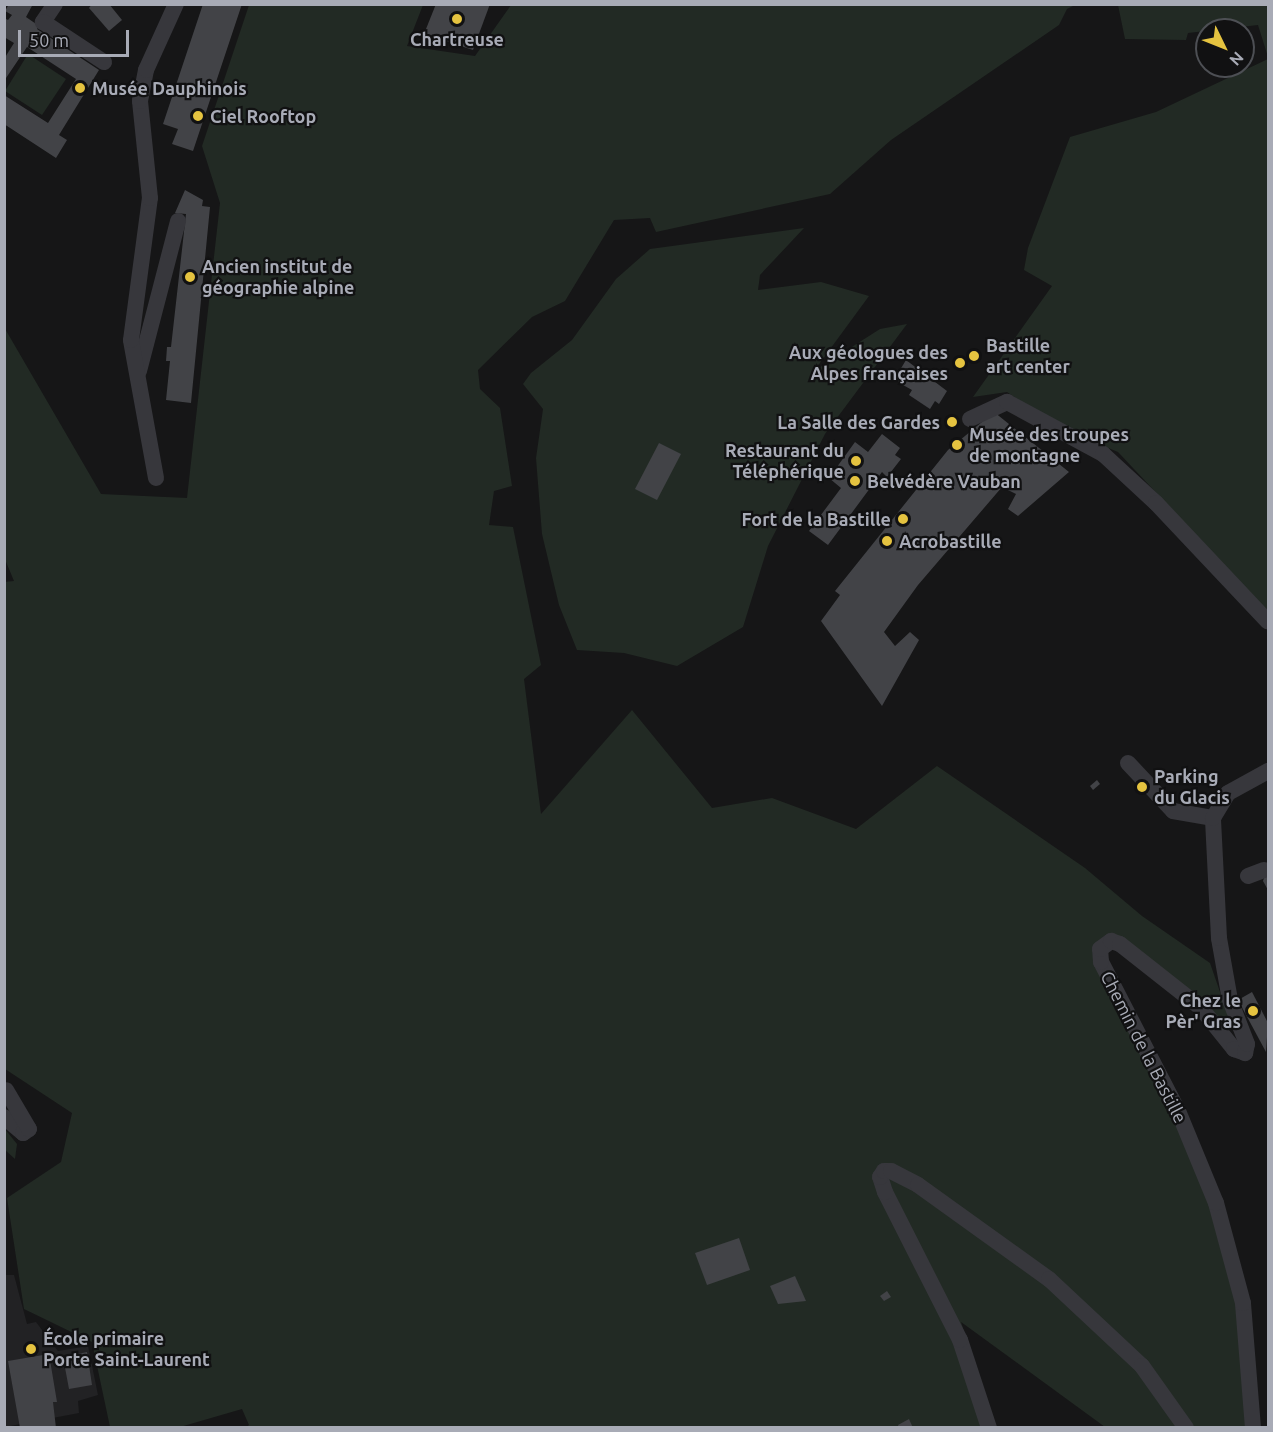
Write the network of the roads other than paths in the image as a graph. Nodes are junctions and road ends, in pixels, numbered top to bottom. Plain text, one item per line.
1 (55, 4) edge
2 (176, 4) edge
3 (104, 62) dead end
4 (178, 221) dead end
5 (137, 377) junction
6 (973, 418) dead end
7 (156, 478) dead end
8 (1269, 622) edge
9 (1128, 764) dead end
10 (1269, 771) edge
11 (1213, 818) junction
12 (6, 1090) edge
13 (4, 1117) edge
14 (989, 1428) edge
15 (1186, 1428) edge
16 (1253, 1428) edge

1 - 3 street
2 - 5 street
4 - 5 street
5 - 7 street
6 - 8 street
9 - 11 street
10 - 11 street
11 - 16 street, Chemin de la Bastille
12 - 13 street
14 - 15 street

